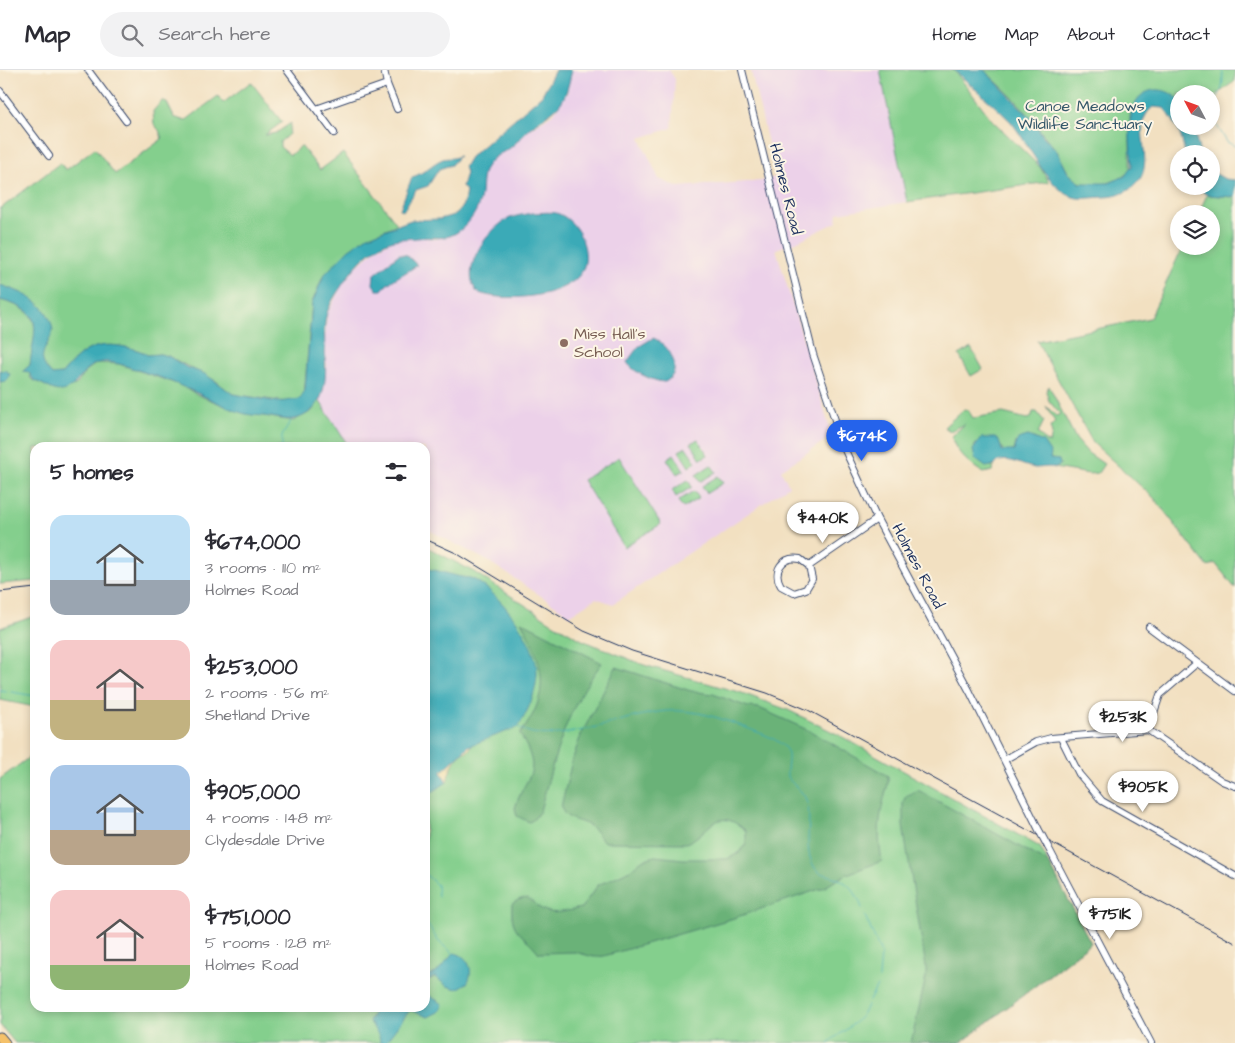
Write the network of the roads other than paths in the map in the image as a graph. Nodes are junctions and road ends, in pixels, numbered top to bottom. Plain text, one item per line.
1 (88, 70) edge
2 (287, 70) edge
3 (384, 70) edge
4 (742, 70) edge
5 (387, 84) junction
6 (0, 91) edge
7 (316, 109) junction
8 (397, 109) dead end
9 (126, 121) dead end
10 (334, 132) dead end
11 (50, 156) dead end
12 (877, 519) junction
13 (810, 566) junction
14 (1149, 627) dead end
15 (1197, 663) junction
16 (1235, 691) edge
17 (1148, 730) junction
18 (1061, 738) junction
19 (1004, 760) junction
20 (1235, 786) edge
21 (1235, 876) edge
22 (0, 1037) edge
23 (5, 1043) edge
24 (1151, 1043) edge

1 - 9 street
2 - 7 street
3 - 5 street
4 - 12 street, Holmes Road
5 - 7 street
5 - 8 street
6 - 11 street
7 - 10 street
12 - 13 street
12 - 19 street, Holmes Road
13 - 13 street
14 - 15 street
15 - 16 street
15 - 17 street
17 - 18 street
17 - 20 street
18 - 19 street
18 - 21 street
19 - 24 street, Holmes Road, bridge
22 - 23 highway

